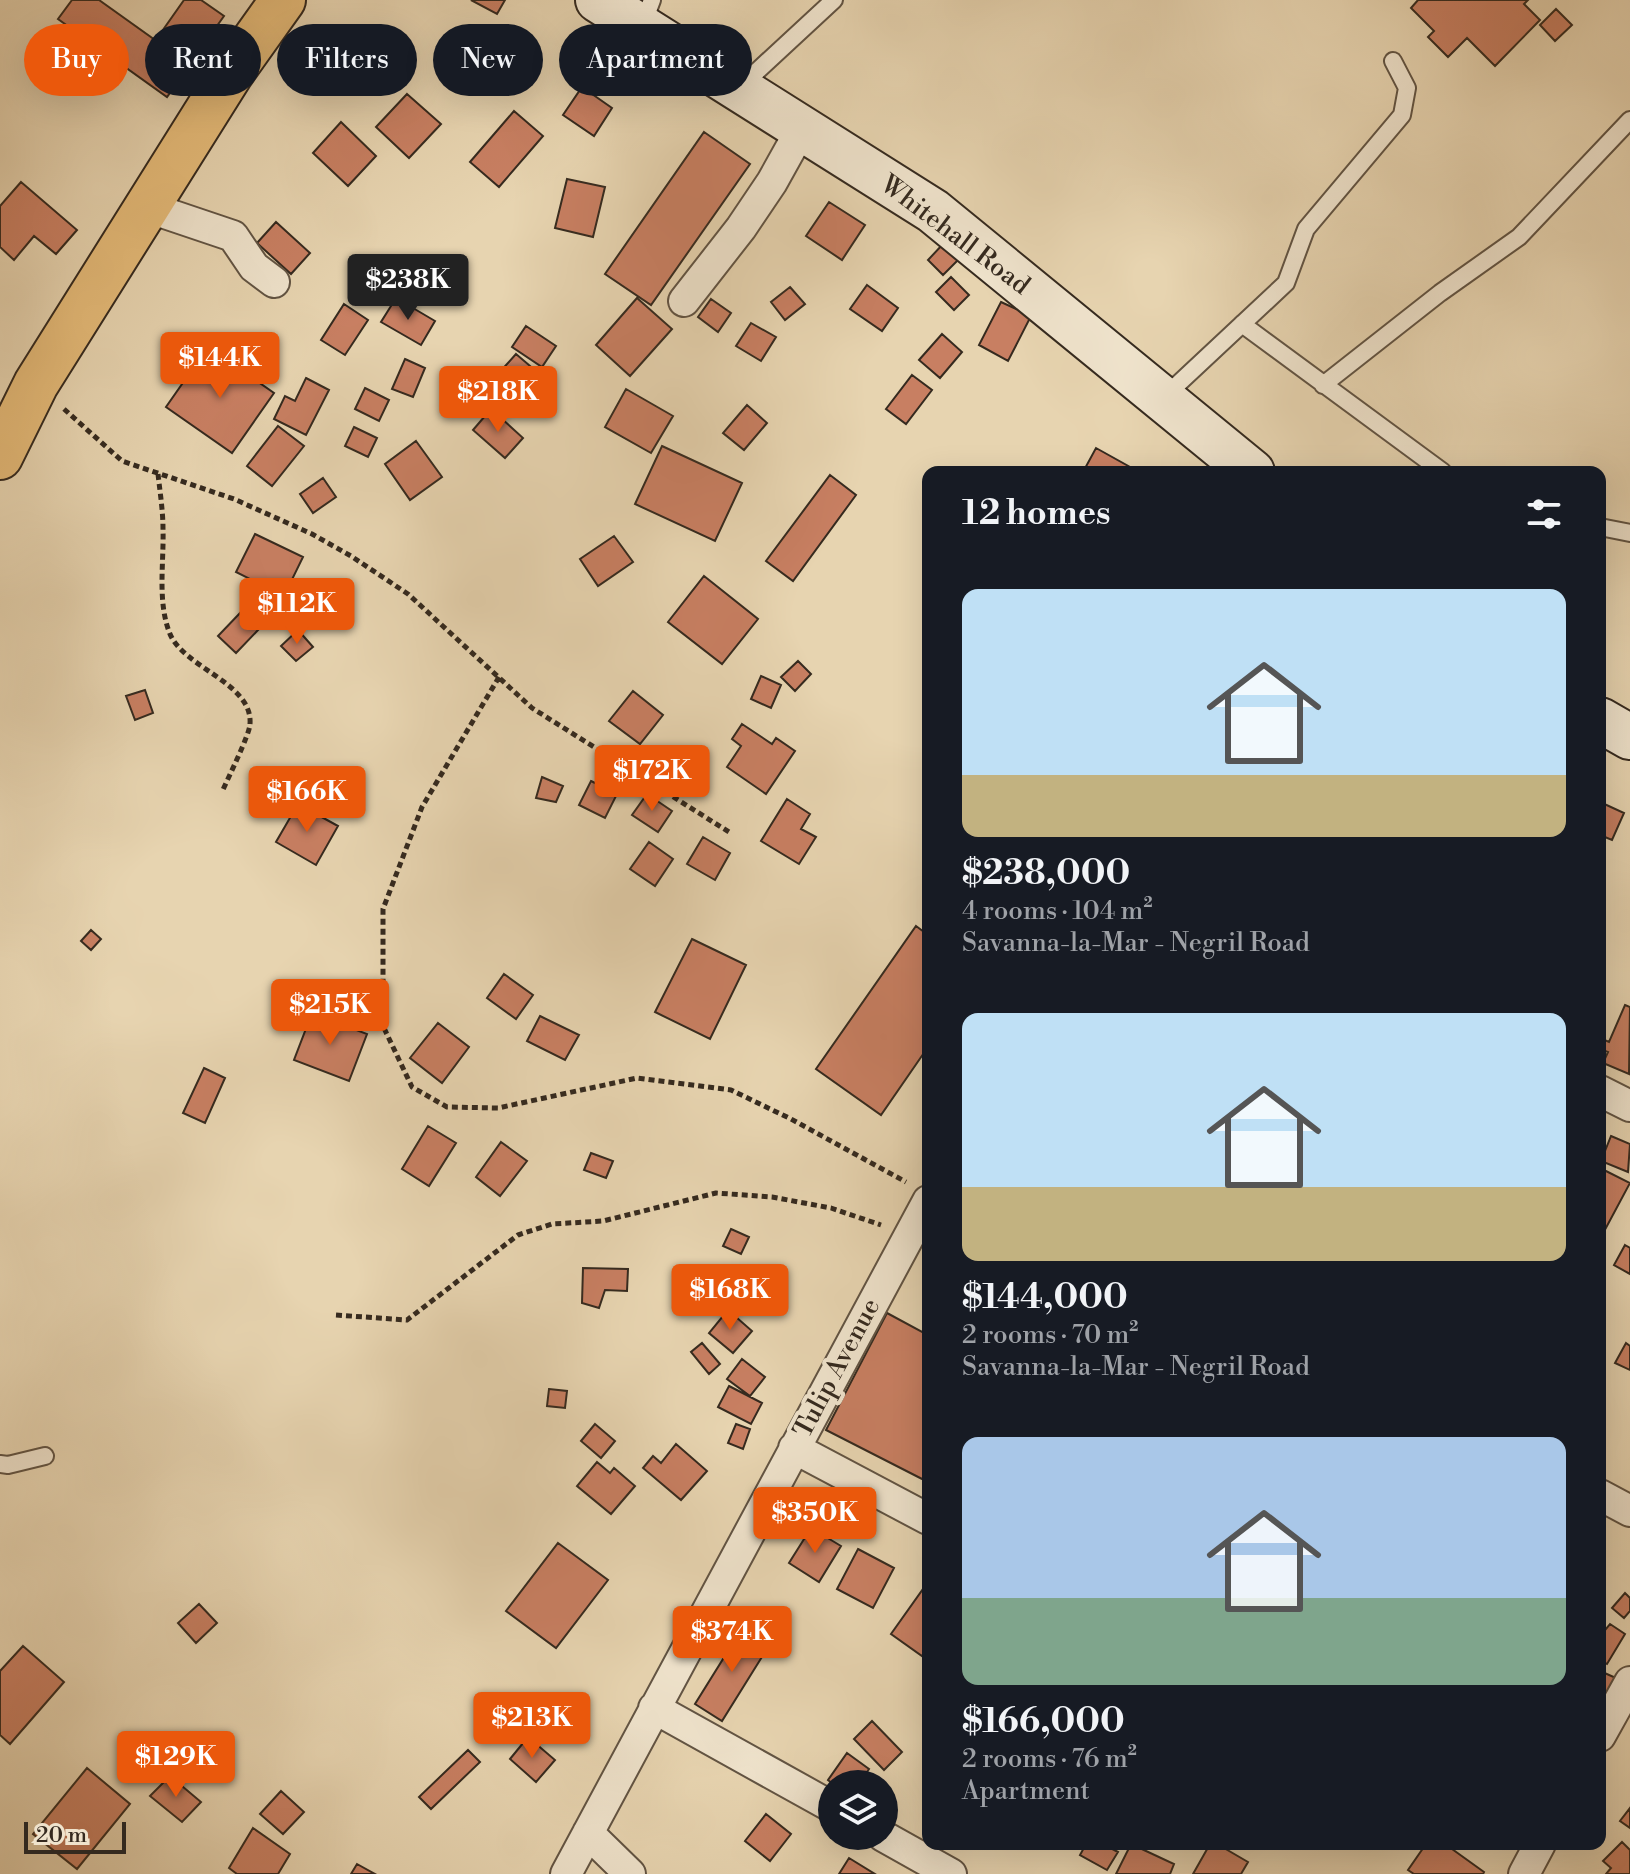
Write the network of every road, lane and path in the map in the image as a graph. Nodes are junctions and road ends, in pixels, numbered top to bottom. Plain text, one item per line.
1 (283, 0) edge
2 (598, 0) edge
3 (834, 0) edge
4 (647, 14) edge
5 (1393, 61) dead end
6 (752, 76) edge
7 (752, 96) edge
8 (1630, 120) edge
9 (802, 128) junction
10 (147, 207) junction
11 (274, 282) dead end
12 (684, 301) dead end
13 (1242, 324) junction
14 (36, 384) junction
15 (1323, 385) junction
16 (1162, 399) junction
17 (0, 457) edge
18 (1245, 466) edge
19 (1435, 466) edge
20 (158, 474) junction
21 (1606, 528) edge
22 (1630, 533) edge
23 (499, 677) junction
24 (1606, 723) edge
25 (1630, 737) edge
26 (222, 792) dead end
27 (729, 832) dead end
28 (1606, 1094) edge
29 (1630, 1106) edge
30 (921, 1194) edge
31 (909, 1235) junction
32 (336, 1315) dead end
33 (794, 1448) junction
34 (45, 1456) dead end
35 (0, 1464) edge
36 (1606, 1498) edge
37 (1630, 1511) edge
38 (922, 1516) edge
39 (1630, 1682) edge
40 (654, 1708) junction
41 (1606, 1725) edge
42 (818, 1799) edge
43 (588, 1833) junction
44 (898, 1844) edge
45 (1536, 1850) edge
46 (566, 1874) edge
47 (630, 1874) edge
48 (951, 1874) edge
49 (1524, 1874) edge

1 - 10 main road
2 - 4 main road, Whitehall Road
3 - 6 lane
5 - 13 lane
7 - 9 main road, Whitehall Road
8 - 15 lane
9 - 12 street
9 - 16 main road, Whitehall Road
10 - 11 street
10 - 14 main road
13 - 15 lane
13 - 16 lane
14 - 17 main road
14 - 20 path
15 - 19 lane
16 - 18 main road, Whitehall Road
20 - 23 path
20 - 26 path
21 - 22 lane
23 - 27 path
23 - 30 path
24 - 25 main road
28 - 29 street
30 - 31 street, Tulip Avenue
31 - 32 path
31 - 33 street, Tulip Avenue
33 - 38 street
33 - 40 street, Tulip Avenue
34 - 35 lane
36 - 37 street
39 - 41 street
40 - 42 street
40 - 43 street, Tulip Avenue
43 - 46 street, Tulip Avenue
43 - 47 street
44 - 48 street
45 - 49 street

